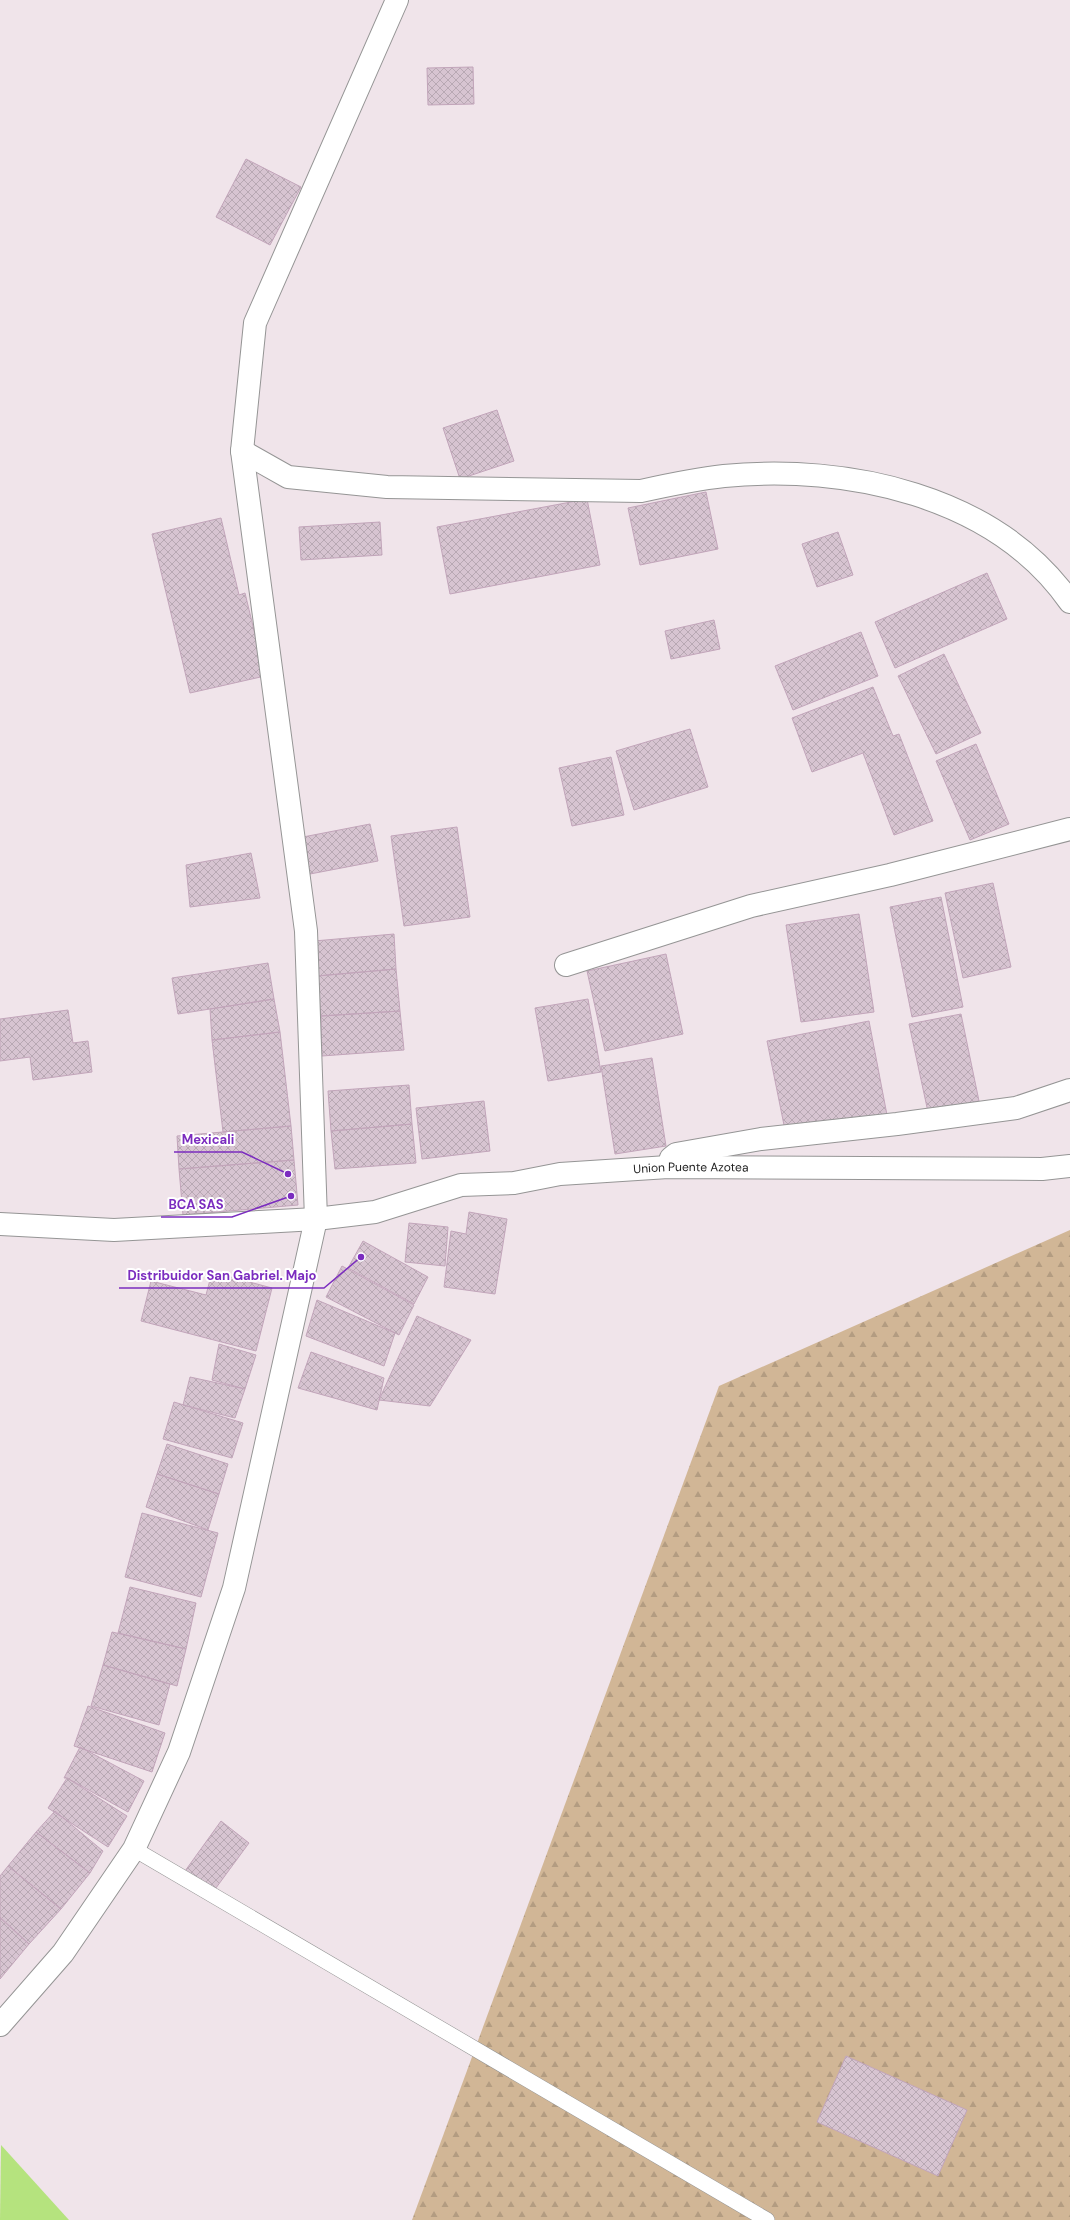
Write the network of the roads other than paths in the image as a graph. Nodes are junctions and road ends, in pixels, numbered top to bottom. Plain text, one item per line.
1 (397, 0) edge
2 (242, 451) junction
3 (1070, 602) edge
4 (1070, 829) edge
5 (566, 965) dead end
6 (1070, 1090) edge
7 (1070, 1166) edge
8 (668, 1168) junction
9 (316, 1219) junction
10 (0, 1224) edge
11 (134, 1849) junction
12 (0, 2026) edge
13 (767, 2220) edge

1 - 2 street
2 - 3 street
2 - 9 street
4 - 5 street
6 - 8 street
7 - 8 street, Union Puente Azotea
8 - 9 street, Union Puente Azotea
9 - 10 street, Union Puente Azotea
9 - 11 street
11 - 12 street
11 - 13 lane

